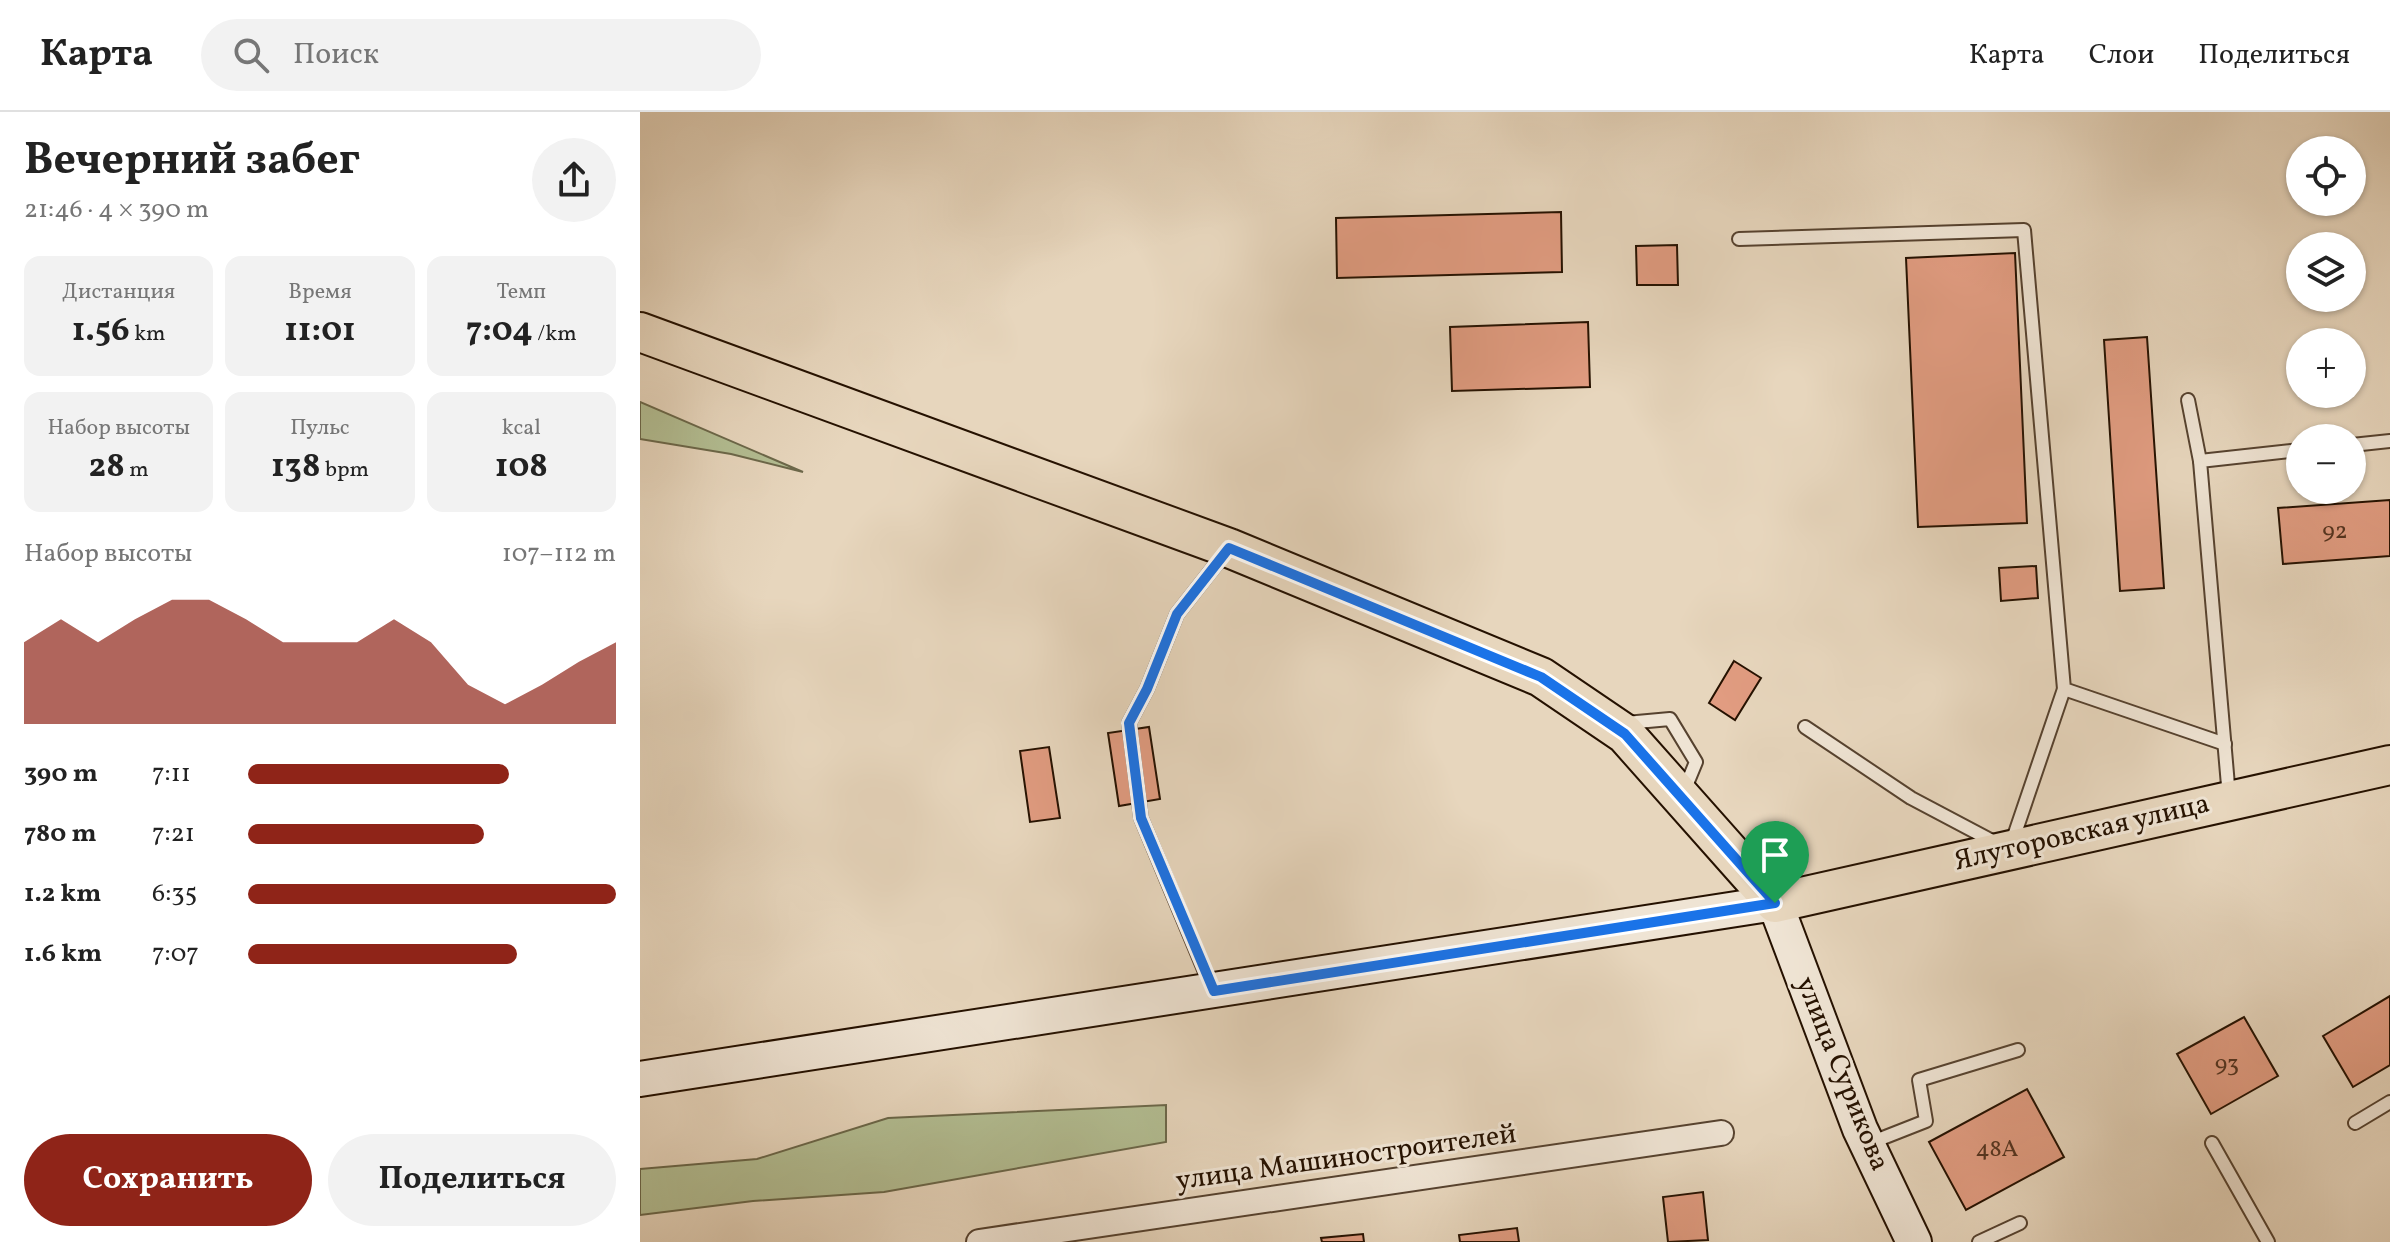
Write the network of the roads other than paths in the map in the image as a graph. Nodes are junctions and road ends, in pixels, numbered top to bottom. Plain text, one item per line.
1 (1739, 239) dead end
2 (640, 332) edge
3 (2188, 400) dead end
4 (2390, 441) edge
5 (2366, 444) edge
6 (2286, 452) edge
7 (2200, 461) junction
8 (1229, 548) junction
9 (2064, 689) junction
10 (1805, 727) dead end
11 (2225, 744) junction
12 (2390, 765) edge
13 (2229, 800) junction
14 (2009, 850) junction
15 (1775, 903) junction
16 (1214, 991) junction
17 (2018, 1050) dead end
18 (640, 1079) edge
19 (2390, 1102) edge
20 (2355, 1123) dead end
21 (1721, 1133) dead end
22 (2212, 1143) dead end
23 (1867, 1144) junction
24 (2020, 1223) dead end
25 (979, 1242) edge
26 (1914, 1242) edge
27 (1979, 1242) edge
28 (2268, 1242) edge

1 - 9 lane
2 - 8 main road
3 - 7 lane
4 - 5 lane
6 - 7 lane
7 - 11 lane
8 - 15 main road
8 - 16 lane
9 - 11 lane
9 - 14 lane
10 - 14 lane
11 - 13 lane
12 - 13 main road, Ялуторовская улица
13 - 14 main road, Ялуторовская улица
14 - 15 main road, Ялуторовская улица
15 - 16 street
15 - 23 street, улица Сурикова
16 - 18 street
17 - 23 lane
19 - 20 lane
21 - 25 street, улица Машиностроителей
22 - 28 lane
23 - 26 street, улица Сурикова
24 - 27 lane

